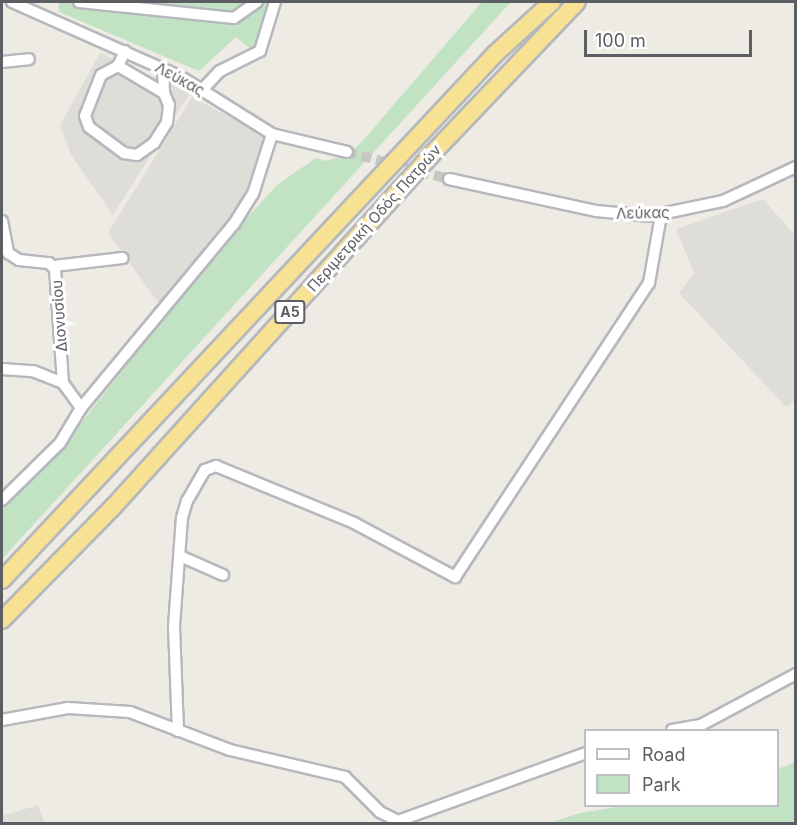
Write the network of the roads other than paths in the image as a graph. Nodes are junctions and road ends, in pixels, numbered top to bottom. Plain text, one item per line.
1 (12, 2) edge
2 (78, 2) edge
3 (257, 2) edge
4 (275, 2) edge
5 (539, 2) edge
6 (552, 2) edge
7 (577, 2) edge
8 (31, 6) edge
9 (125, 51) junction
10 (495, 54) junction
11 (29, 59) dead end
12 (2, 62) edge
13 (118, 66) junction
14 (163, 69) junction
15 (202, 90) junction
16 (164, 93) junction
17 (272, 134) junction
18 (347, 152) tunnel mouth
19 (795, 167) edge
20 (449, 179) tunnel mouth
21 (661, 215) junction
22 (2, 221) edge
23 (123, 258) dead end
24 (54, 266) junction
25 (2, 369) edge
26 (63, 383) junction
27 (81, 408) junction
28 (2, 500) edge
29 (180, 556) junction
30 (223, 575) dead end
31 (2, 580) edge
32 (2, 620) edge
33 (795, 674) edge
34 (2, 720) edge
35 (678, 729) edge
36 (178, 731) junction
37 (584, 753) edge

1 - 8 street, Λεύκας
2 - 3 street
4 - 15 street
5 - 10 highway
6 - 10 highway, Περιμετρική Οδός Πατρών / Α5
7 - 32 highway, Περιμετρική Οδός Πατρών / Α5
8 - 9 street, Λεύκας
9 - 13 street
9 - 14 street, Λεύκας
10 - 31 highway, Περιμετρική Οδός Πατρών / Α5
11 - 12 street
13 - 16 street
13 - 16 street
14 - 15 street, Λεύκας
14 - 16 street
15 - 17 street, Λεύκας
17 - 18 street, Λεύκας
17 - 27 street
19 - 21 street, Λεύκας
20 - 21 street, Λεύκας
21 - 29 street
22 - 24 street, Διονυσίου
23 - 24 street
24 - 26 street, Διονυσίου
25 - 26 street
26 - 27 street
27 - 28 street
29 - 30 street
29 - 36 street
33 - 35 street
34 - 36 street
36 - 37 street

